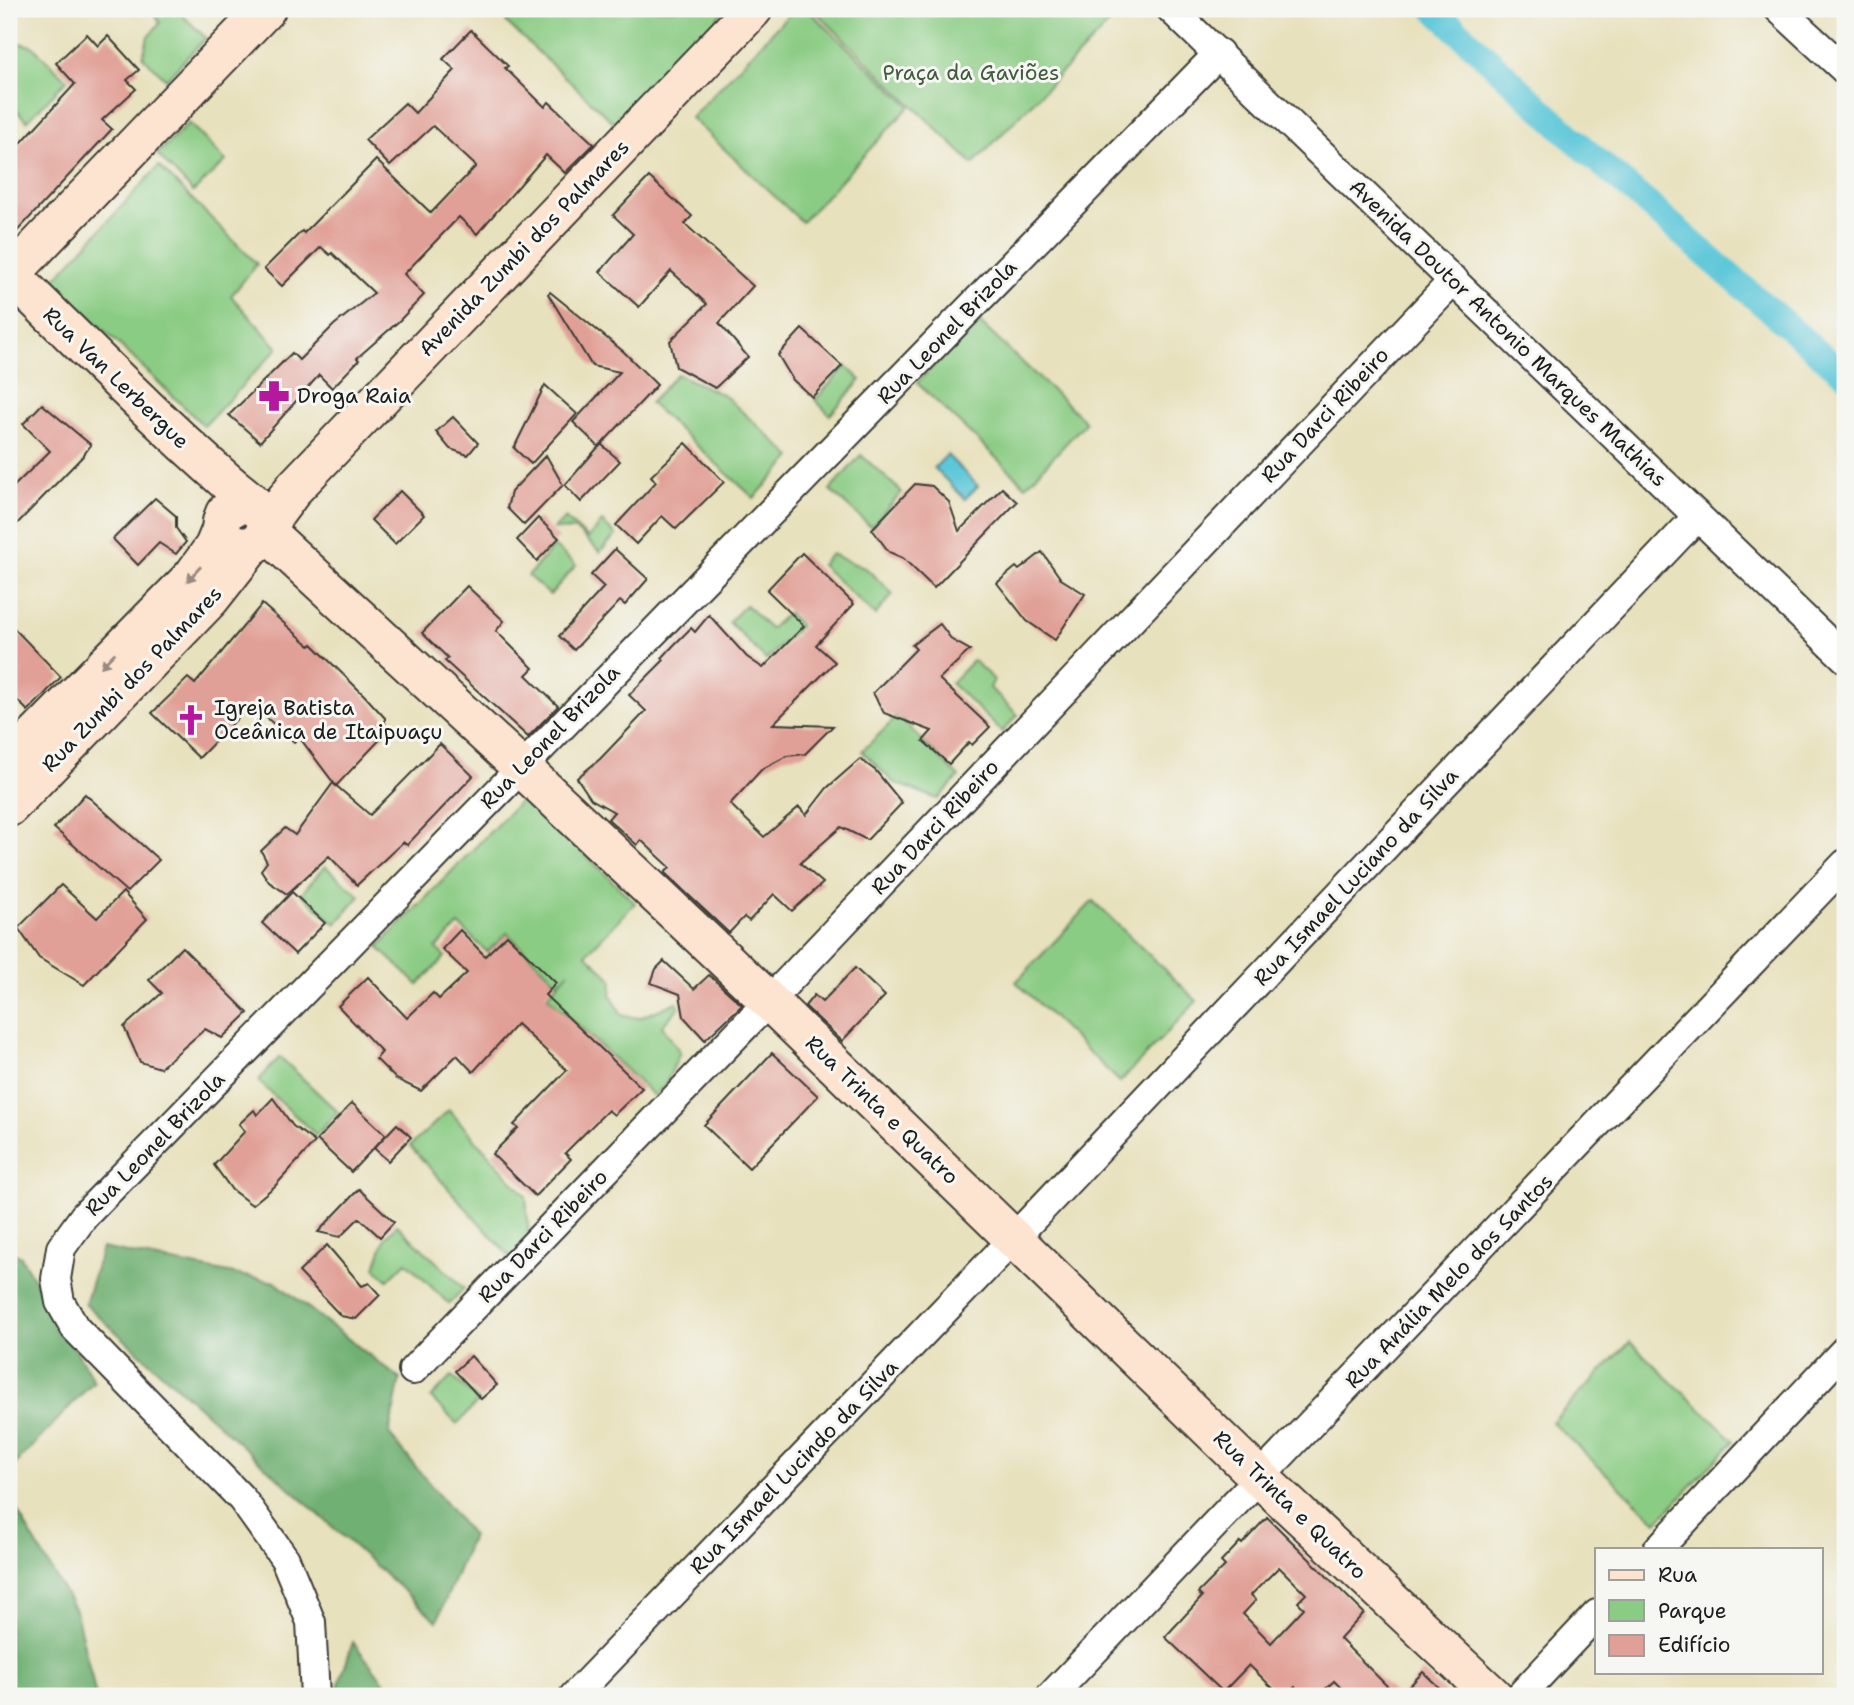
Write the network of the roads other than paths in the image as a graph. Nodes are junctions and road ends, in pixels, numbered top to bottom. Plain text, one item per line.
1 (266, 9) edge
2 (753, 9) edge
3 (1171, 9) edge
4 (1779, 9) edge
5 (1219, 53) junction
6 (1845, 70) edge
7 (9, 274) edge
8 (1454, 280) junction
9 (1697, 517) junction
10 (248, 524) junction
11 (1845, 658) edge
12 (9, 763) edge
13 (521, 767) junction
14 (9, 807) edge
15 (1845, 864) edge
16 (769, 1001) junction
17 (1014, 1238) junction
18 (1845, 1350) edge
19 (413, 1370) dead end
20 (1261, 1479) junction
21 (1659, 1548) edge
22 (1595, 1616) edge
23 (315, 1696) edge
24 (574, 1696) edge
25 (1051, 1696) edge
26 (1493, 1696) edge
27 (1520, 1696) edge

1 - 7 street
2 - 10 street, Avenida Zumbi dos Palmares
3 - 5 street, Avenida Doutor Antonio Marques Mathias
4 - 6 street
5 - 8 street, Avenida Doutor Antonio Marques Mathias
5 - 13 street, Rua Leonel Brizola
7 - 10 street, Rua Van Lerbergue
8 - 9 street, Avenida Doutor Antonio Marques Mathias
8 - 16 street, Rua Darci Ribeiro
9 - 11 street, Avenida Doutor Antonio Marques Mathias
9 - 17 street, Rua Ismael Luciano da Silva
10 -> 12 street, Rua Zumbi dos Palmares
10 - 13 street, Rua Trinta e Quatro
10 - 14 street, Rua Zumbi dos Palmares
13 - 16 street, Rua Trinta e Quatro
13 - 23 street, Rua Leonel Brizola
15 - 20 street, Rua Anália Melo dos Santos
16 - 17 street, Rua Trinta e Quatro
16 - 19 street, Rua Darci Ribeiro
17 - 20 street, Rua Trinta e Quatro
17 - 24 street, Rua Ismael Lucindo da Silva
18 - 21 street
20 - 25 street, Rua Anália Melo dos Santos
20 - 26 street, Rua Trinta e Quatro
22 - 27 street

